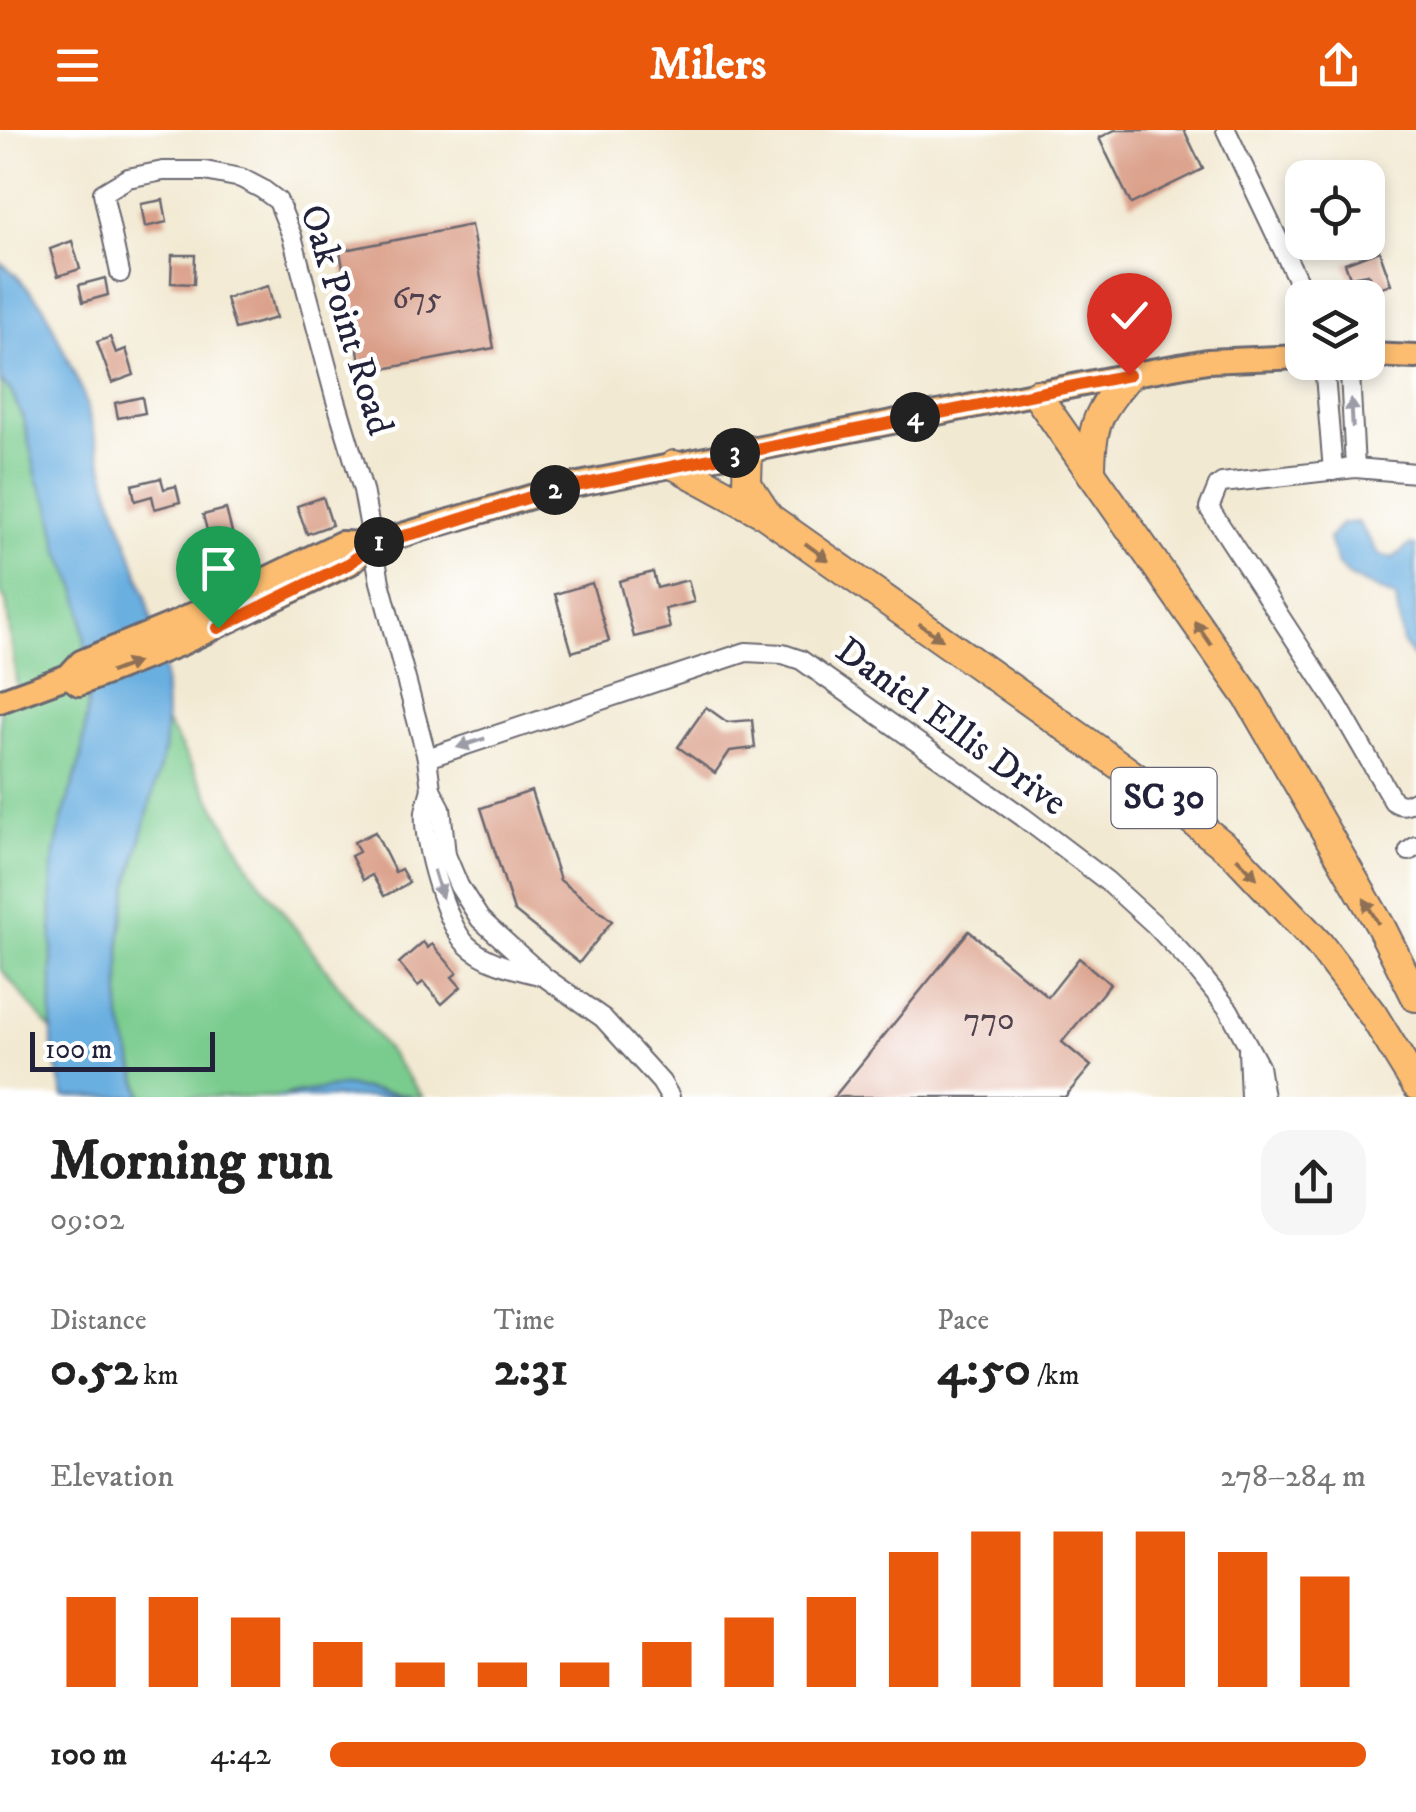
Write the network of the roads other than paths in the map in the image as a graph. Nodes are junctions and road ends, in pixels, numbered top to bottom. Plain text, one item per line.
1 (1226, 130) edge
2 (120, 273) dead end
3 (1297, 280) edge
4 (1385, 356) edge
5 (1416, 357) edge
6 (1285, 358) edge
7 (1129, 375) junction
8 (1325, 380) edge
9 (1350, 380) edge
10 (1036, 394) junction
11 (748, 450) junction
12 (674, 465) junction
13 (1355, 468) junction
14 (1333, 471) junction
15 (1416, 472) edge
16 (1092, 473) junction
17 (770, 518) junction
18 (372, 544) junction
19 (0, 700) edge
20 (427, 758) junction
21 (431, 789) junction
22 (1416, 800) edge
23 (543, 976) junction
24 (1416, 997) edge
25 (1248, 1045) junction
26 (1416, 1085) edge
27 (670, 1097) edge
28 (1250, 1097) edge
29 (1264, 1097) edge

1 - 3 street
2 - 18 street, Oak Point Road
4 - 5 main road
6 - 7 main road
7 - 10 main road
7 - 16 highway
8 - 14 street
13 -> 9 street
10 - 11 main road
10 - 16 highway
11 - 12 main road
11 - 17 highway
12 - 17 highway, SC 30
12 - 18 main road
13 - 14 street
13 - 15 street
14 - 22 street
24 -> 16 highway
17 -> 26 highway, SC 30
18 - 19 main road
18 - 20 street, Oak Point Road
20 - 21 street, Oak Point Road
25 -> 20 street, Daniel Ellis Drive
21 - 23 street
21 -> 23 street
23 - 27 street
25 - 28 street, Daniel Ellis Drive
25 - 29 street, Daniel Ellis Drive

